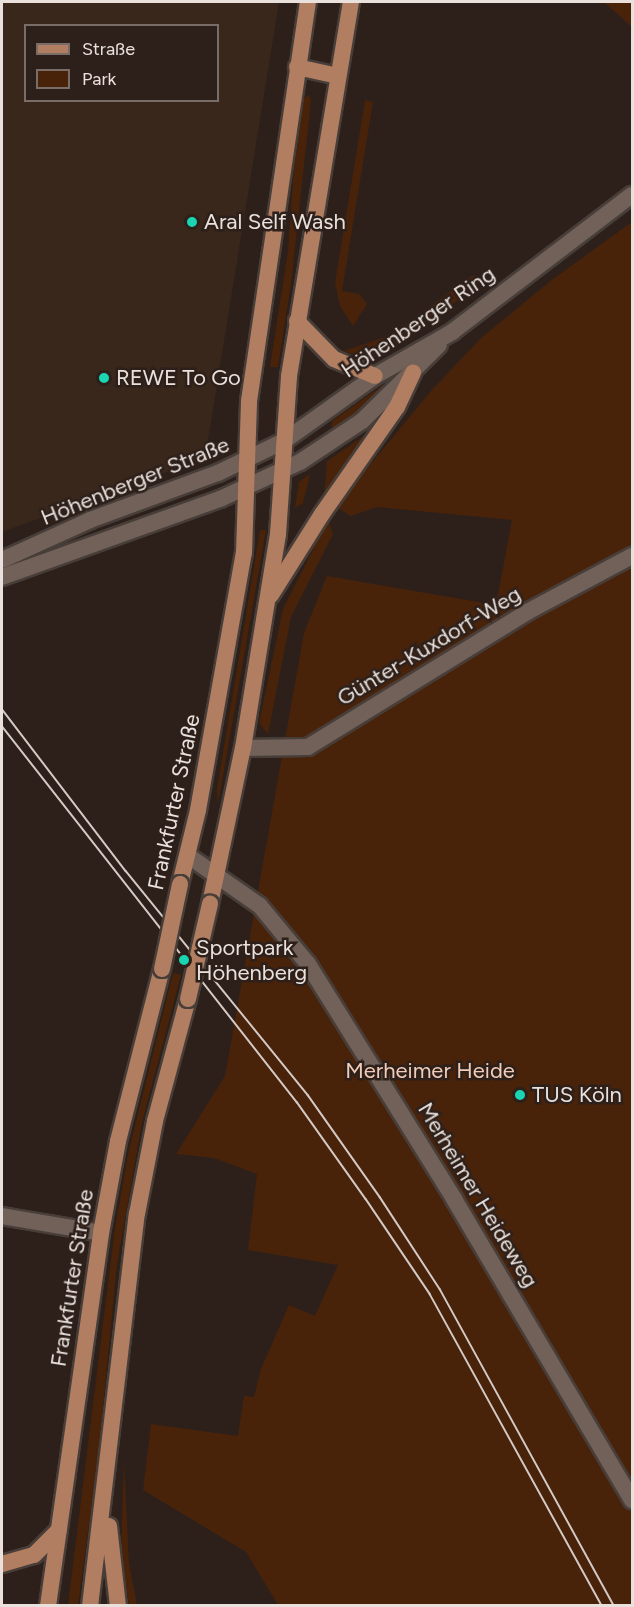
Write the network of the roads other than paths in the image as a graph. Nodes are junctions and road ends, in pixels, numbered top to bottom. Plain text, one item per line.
1 (308, 2) edge
2 (351, 2) edge
3 (297, 67) junction
4 (338, 76) junction
5 (633, 195) edge
6 (297, 321) junction
7 (452, 332) junction
8 (413, 372) junction
9 (375, 375) junction
10 (284, 441) junction
11 (247, 461) junction
12 (282, 471) junction
13 (248, 488) junction
14 (633, 556) edge
15 (2, 560) edge
16 (2, 577) edge
17 (267, 600) junction
18 (243, 748) junction
19 (187, 855) junction
20 (216, 876) junction
21 (2, 1216) edge
22 (101, 1233) junction
23 (110, 1461) junction
24 (633, 1500) edge
25 (59, 1529) junction
26 (2, 1564) edge
27 (48, 1605) edge
28 (90, 1605) edge
29 (118, 1605) edge

1 - 3 main road, Frankfurter Straße
2 - 4 main road
3 - 4 main road
3 - 11 main road, Frankfurter Straße
4 - 6 main road
5 - 7 street, Höhenberger Ring
6 - 9 main road
6 - 10 main road
7 - 8 street, Höhenberger Straße
7 - 9 street, Höhenberger Ring
8 - 12 street, Höhenberger Straße
8 - 17 main road
9 - 10 street, Höhenberger Ring
10 - 11 street, Höhenberger Straße
10 - 12 main road
11 - 13 main road, Frankfurter Straße
11 - 15 street, Höhenberger Straße
12 - 13 street, Höhenberger Straße
12 - 17 main road
13 - 16 street, Höhenberger Straße
13 - 19 main road, Frankfurter Straße
14 - 18 street, Günter-Kuxdorf-Weg
17 - 18 main road
18 - 20 main road
19 - 20 street, Merheimer Heideweg
19 - 22 main road, Frankfurter Straße, bridge
20 - 23 main road, bridge
20 - 24 street, Merheimer Heideweg
21 - 22 street
22 - 25 main road, Frankfurter Straße
23 - 28 main road
23 - 29 main road
25 - 26 main road
25 - 27 main road, Frankfurter Straße

